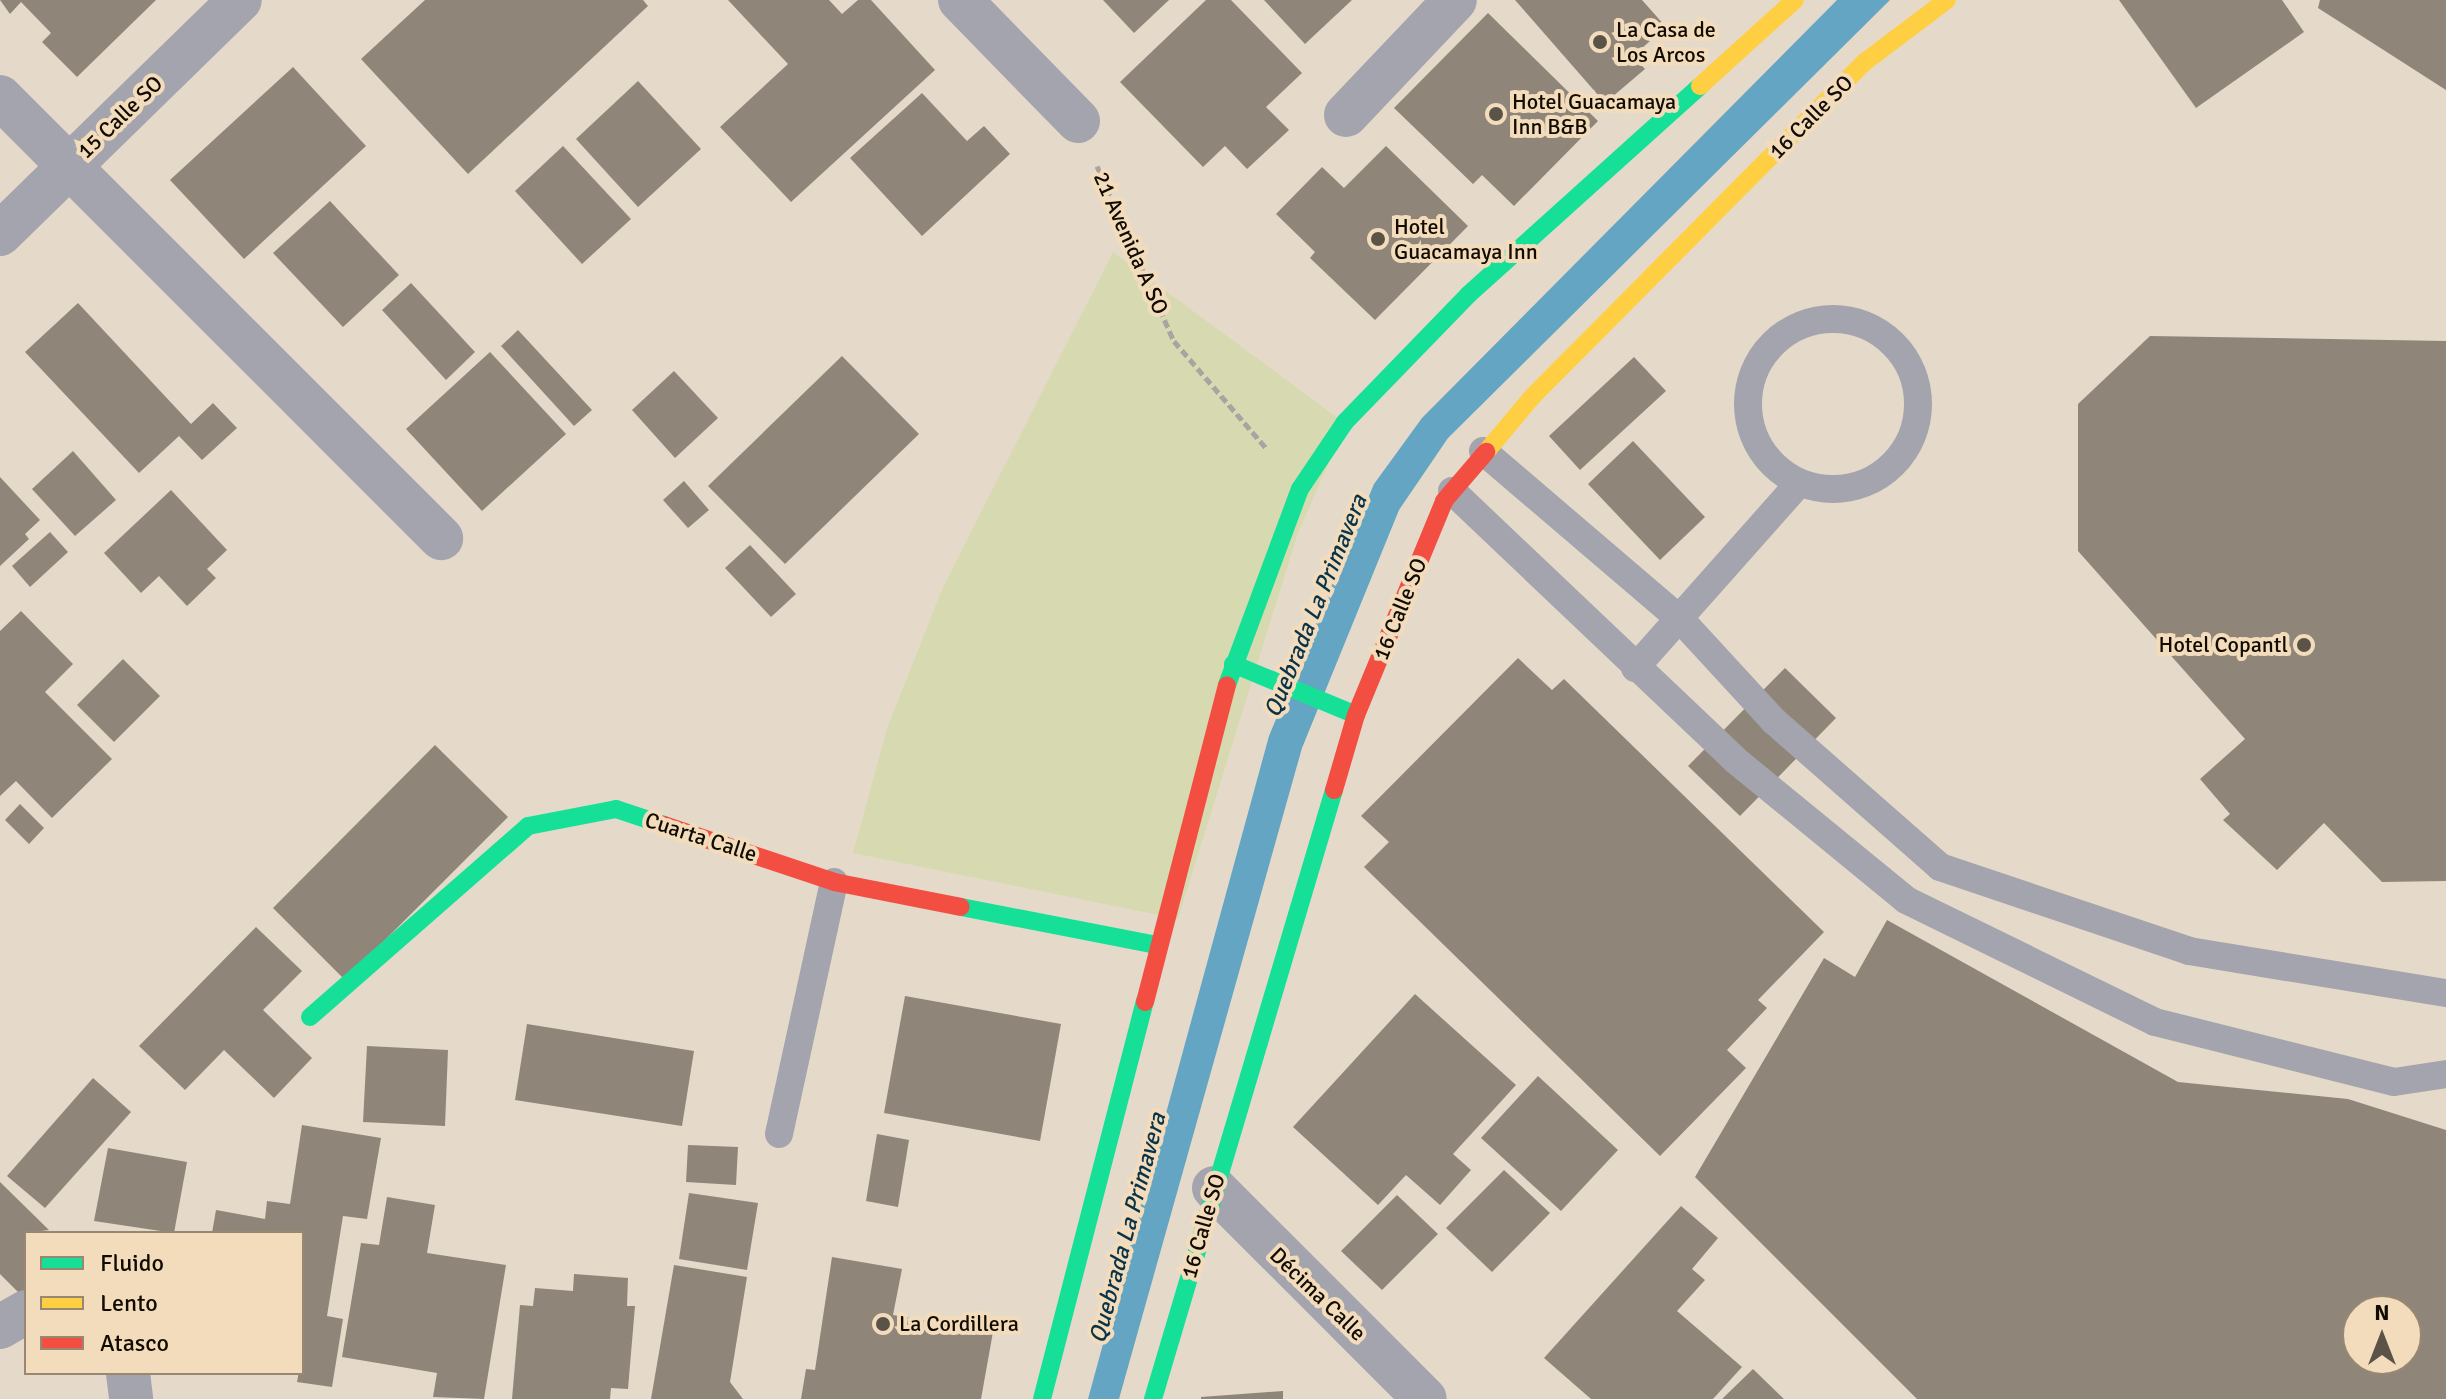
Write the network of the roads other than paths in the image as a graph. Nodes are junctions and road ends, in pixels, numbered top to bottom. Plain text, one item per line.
1 (240, 0) edge
2 (960, 0) edge
3 (1455, 0) edge
4 (1795, 0) edge
5 (1947, 0) edge
6 (0, 97) edge
7 (1346, 115) dead end
8 (1078, 121) road end
9 (68, 167) junction
10 (0, 234) edge
11 (1483, 451) junction
12 (1799, 483) junction
13 (1452, 491) junction
14 (441, 538) dead end
15 (1681, 620) junction
16 (1233, 664) junction
17 (1635, 668) junction
18 (1356, 715) junction
19 (1940, 867) junction
20 (834, 882) junction
21 (1906, 900) junction
22 (1157, 945) junction
23 (2446, 993) edge
24 (310, 1017) dead end
25 (2446, 1074) edge
26 (779, 1134) dead end
27 (1214, 1188) junction
28 (24, 1313) edge
29 (0, 1327) edge
30 (128, 1375) edge
31 (133, 1399) edge
32 (1042, 1399) edge
33 (1153, 1399) edge
34 (1425, 1399) edge

1 - 9 street, 15 Calle SO
2 - 8 street
3 - 7 street
4 - 16 street
5 - 11 street, 16 Calle SO
6 - 9 street
9 - 10 street, 15 Calle SO
9 - 14 street
11 - 13 street, 16 Calle SO
11 - 15 lane
12 - 12 lane
12 - 15 lane
13 - 17 lane
13 - 18 street, 16 Calle SO
15 - 17 lane
15 - 19 lane
16 - 18 street
16 - 22 street
17 - 21 lane
18 - 27 street, 16 Calle SO
19 - 21 lane
19 - 23 lane
20 - 22 street, Cuarta Calle
20 - 24 street, Cuarta Calle
20 - 26 lane
21 - 25 lane
22 - 32 street
27 - 33 street, 16 Calle SO
27 - 34 street, Décima Calle
28 - 29 street
30 - 31 street

